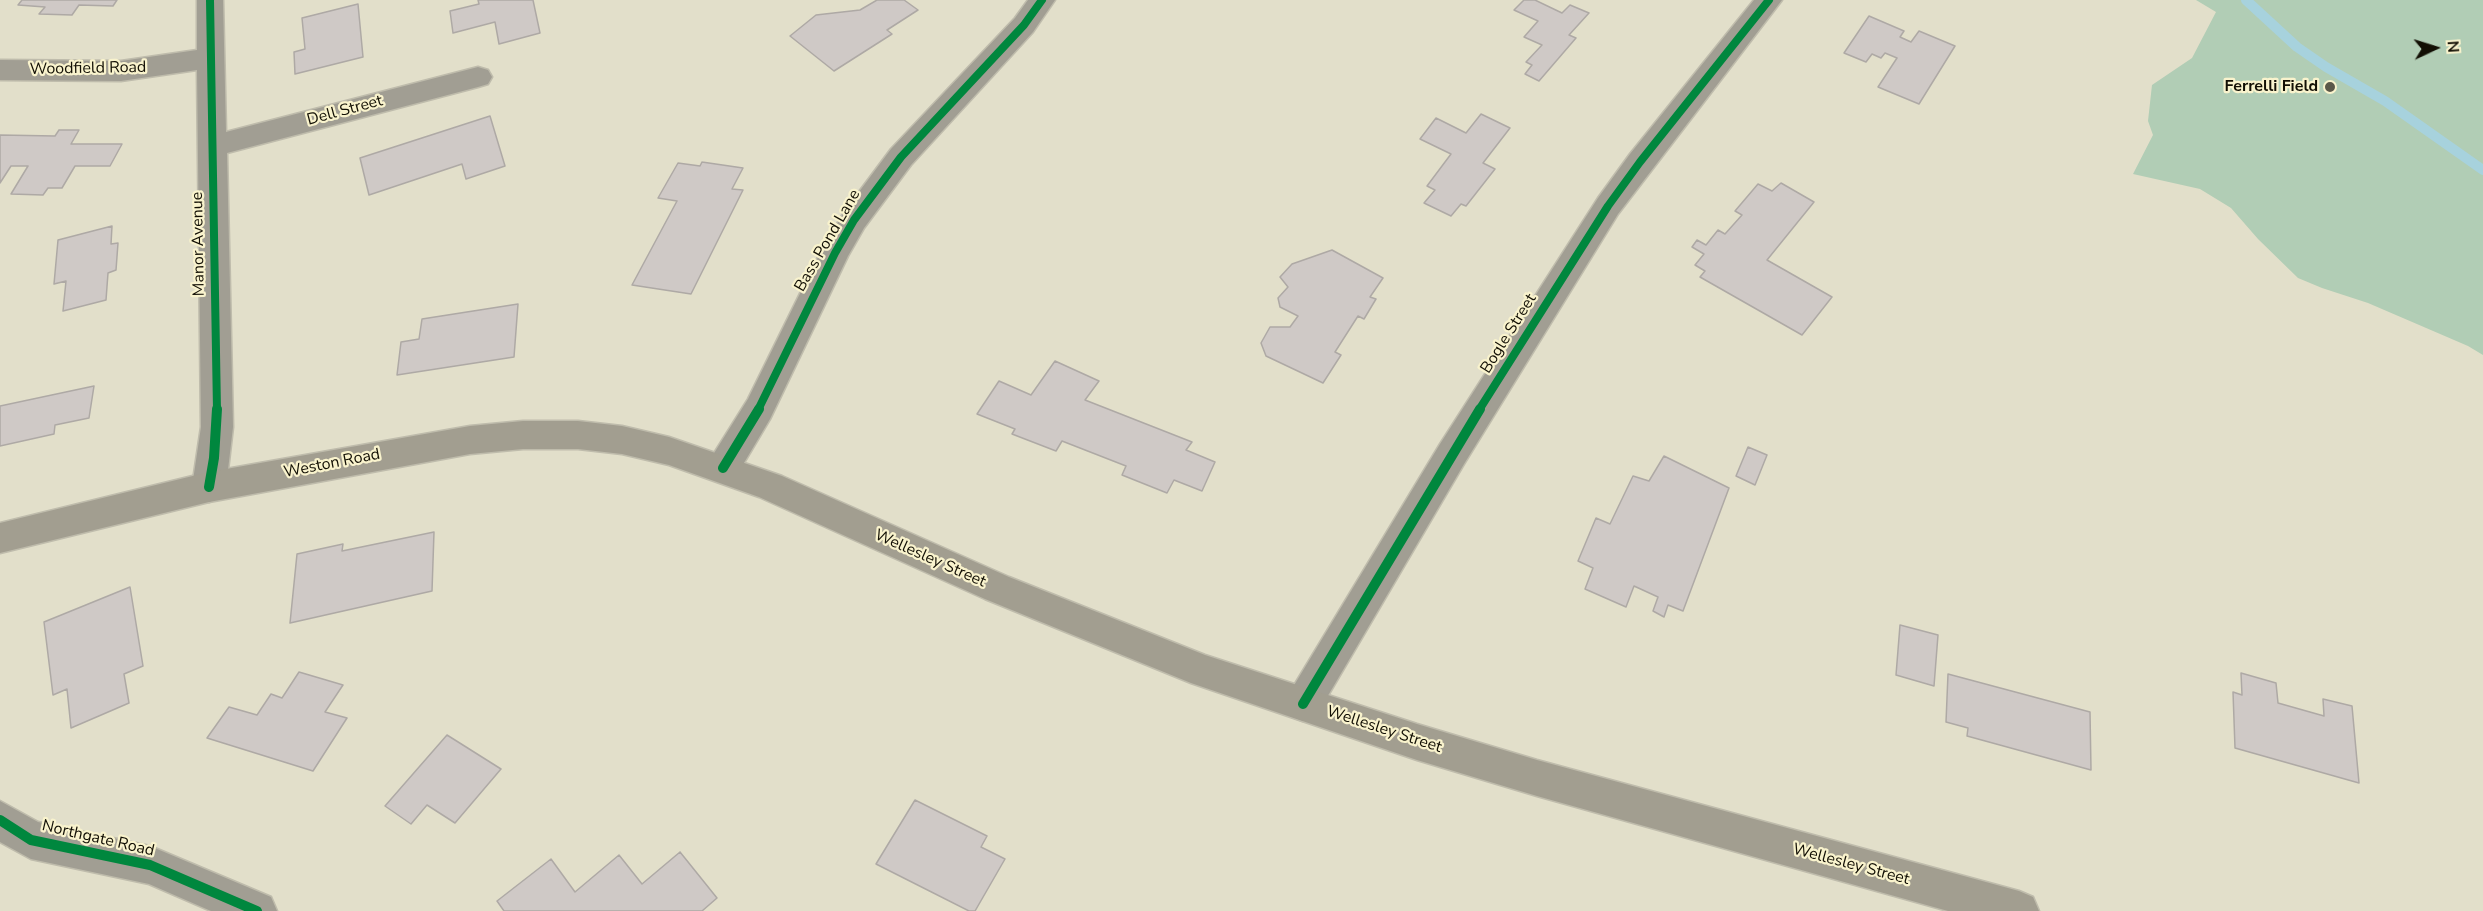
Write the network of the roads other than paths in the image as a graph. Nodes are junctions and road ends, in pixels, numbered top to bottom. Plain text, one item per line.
1 (210, 0) edge
2 (1042, 0) edge
3 (1769, 0) edge
4 (211, 58) junction
5 (0, 70) edge
6 (478, 77) dead end
7 (212, 146) junction
8 (669, 451) joint
9 (723, 468) junction
10 (209, 487) junction
11 (0, 538) edge
12 (1303, 704) junction
13 (0, 819) edge
14 (257, 911) edge
15 (2019, 911) edge

1 - 4 street, Manor Avenue
2 - 9 street, Bass Pond Lane
3 - 12 street, Bogle Street
4 - 5 street, Woodfield Road
4 - 7 street, Manor Avenue
6 - 7 street, Dell Street
7 - 10 street, Manor Avenue
8 - 9 main road, Wellesley Street
8 - 10 main road, Weston Road
9 - 12 main road, Wellesley Street
10 - 11 main road, Weston Road
12 - 15 main road, Wellesley Street
13 - 14 street, Northgate Road

